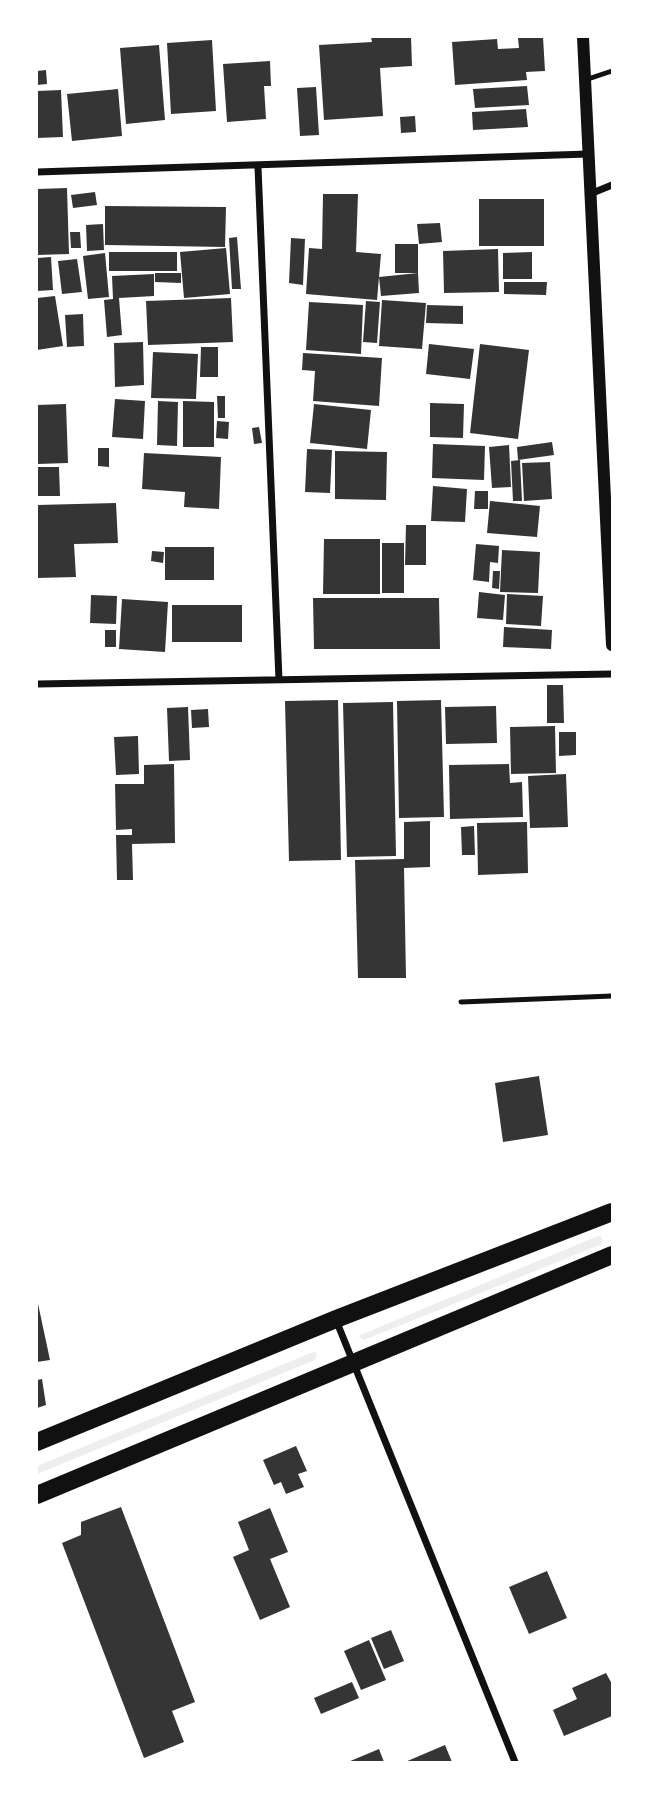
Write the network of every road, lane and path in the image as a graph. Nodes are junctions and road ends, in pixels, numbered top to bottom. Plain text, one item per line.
1 (583, 37) edge
2 (612, 71) edge
3 (585, 80) junction
4 (588, 154) junction
5 (258, 167) junction
6 (37, 172) edge
7 (612, 185) edge
8 (590, 194) junction
9 (609, 517) edge
10 (612, 645) edge
11 (612, 674) edge
12 (279, 680) junction
13 (37, 684) edge
14 (612, 996) edge
15 (461, 1002) dead end
16 (612, 1212) edge
17 (612, 1255) edge
18 (336, 1319) junction
19 (355, 1365) junction
20 (37, 1442) edge
21 (37, 1495) edge
22 (515, 1762) edge

1 - 3 street
2 - 3 lane
3 - 4 street
4 - 5 street
4 - 8 street
5 - 6 street
5 - 12 street
7 - 8 street
8 - 9 street
9 - 10 street
11 - 12 street
12 - 13 street
14 - 15 lane
16 - 18 main road
17 - 19 main road
18 - 19 street
18 - 20 main road
19 - 21 main road
19 - 22 street

